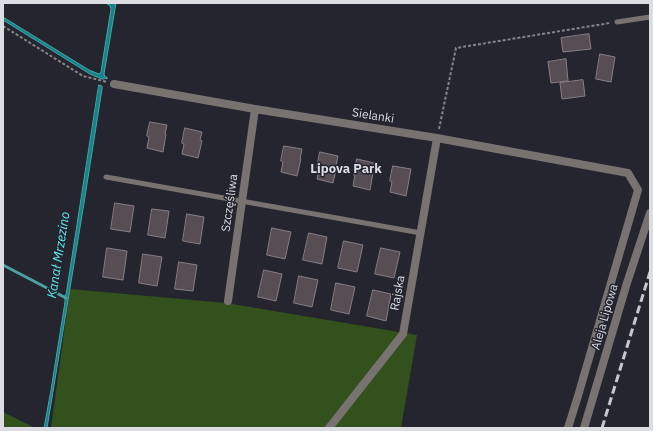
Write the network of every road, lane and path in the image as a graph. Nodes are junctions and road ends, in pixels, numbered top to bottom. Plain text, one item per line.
1 (650, 17) edge
2 (617, 22) joint
3 (3, 26) edge
4 (114, 84) joint
5 (255, 109) junction
6 (437, 138) junction
7 (106, 178) dead end
8 (243, 201) junction
9 (650, 214) edge
10 (420, 233) junction
11 (228, 301) dead end
12 (329, 428) edge
13 (568, 428) edge
14 (584, 428) edge

1 - 2 lane
2 - 6 path
3 - 4 path
4 - 5 street, Sielanki
5 - 6 street, Sielanki
5 - 8 street, Szczęśliwa
6 - 10 street, Rajska
6 - 13 street, Sielanki
7 - 8 lane
8 - 10 lane
8 - 11 street, Szczęśliwa
9 - 14 street, Aleja Lipowa
10 - 12 street, Rajska

